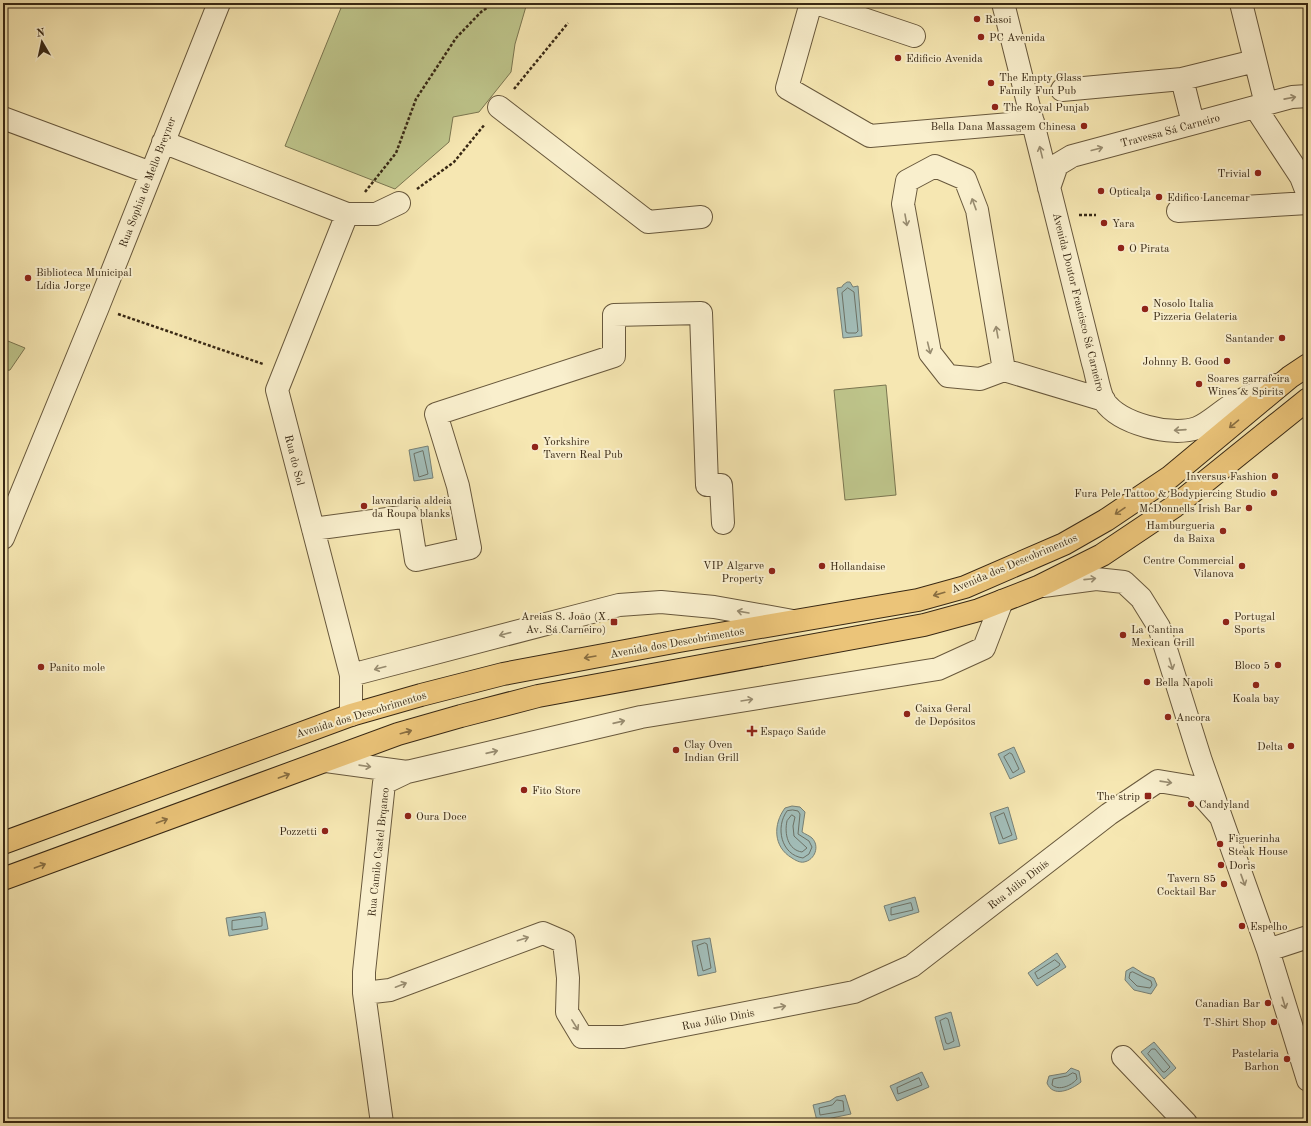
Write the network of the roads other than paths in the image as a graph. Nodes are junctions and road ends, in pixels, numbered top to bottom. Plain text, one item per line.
1 (219, 3) edge
2 (811, 3) edge
3 (816, 3) edge
4 (1004, 3) edge
5 (1241, 3) edge
6 (914, 36) dead end
7 (1256, 61) junction
8 (1182, 79) junction
9 (1062, 90) dead end
10 (1308, 96) edge
11 (1260, 105) junction
12 (499, 107) dead end
13 (3, 118) edge
14 (1033, 122) junction
15 (1193, 123) junction
16 (163, 142) junction
17 (151, 173) junction
18 (1049, 188) junction
19 (1308, 194) edge
20 (400, 203) dead end
21 (1308, 203) edge
22 (1178, 211) dead end
23 (347, 214) junction
24 (701, 217) dead end
25 (1308, 365) edge
26 (1004, 370) junction
27 (1290, 377) junction
28 (1308, 399) edge
29 (1104, 400) junction
30 (723, 523) dead end
31 (313, 529) junction
32 (3, 538) edge
33 (1038, 587) junction
34 (1002, 601) junction
35 (795, 621) junction
36 (351, 675) junction
37 (351, 715) junction
38 (326, 761) junction
39 (407, 772) junction
40 (1220, 816) junction
41 (3, 843) edge
42 (3, 879) edge
43 (1308, 937) edge
44 (1268, 950) junction
45 (364, 993) junction
46 (1123, 1057) dead end
47 (1308, 1080) edge
48 (382, 1123) edge
49 (1186, 1123) edge

1 - 16 street, Rua Sophia de Mello Breyner
2 - 14 street
3 - 6 street
4 - 14 street, Avenida Doutor Francisco Sá Carneiro
5 - 7 street
7 - 8 street
7 - 11 street
8 - 9 street
8 - 15 street
11 -> 10 street, Travessa Sá Carneiro
11 - 15 street, Travessa Sá Carneiro
11 - 19 street
12 - 24 street
13 - 17 street
18 -> 14 street, Avenida Doutor Francisco Sá Carneiro
18 -> 15 street, Travessa Sá Carneiro
16 - 17 street, Rua Sophia de Mello Breyner
16 - 23 street
17 - 32 street, Rua Sophia de Mello Breyner
18 - 29 street, Avenida Doutor Francisco Sá Carneiro
20 - 23 street
21 - 22 street
23 - 31 street, Rua do Sol
25 - 27 main road, Avenida dos Descobrimentos
26 -> 26 street
26 - 29 street
27 -> 29 street, Avenida Doutor Francisco Sá Carneiro
27 -> 35 main road, Avenida dos Descobrimentos
28 - 33 main road
30 - 31 street
31 - 36 street, Rua do Sol
33 - 34 main road
33 -> 40 street
38 -> 34 main road
39 -> 34 street
35 -> 36 street
35 -> 37 main road, Avenida dos Descobrimentos
36 - 37 street, Rua do Sol
37 - 41 main road, Avenida dos Descobrimentos
38 -> 39 street
42 -> 38 main road
39 - 45 street, Rua Camilo Castel Brqanco
40 -> 44 street
45 -> 40 street, Rua Júlio Dinis
43 - 44 street
44 -> 47 street
45 - 48 street
46 - 49 street

